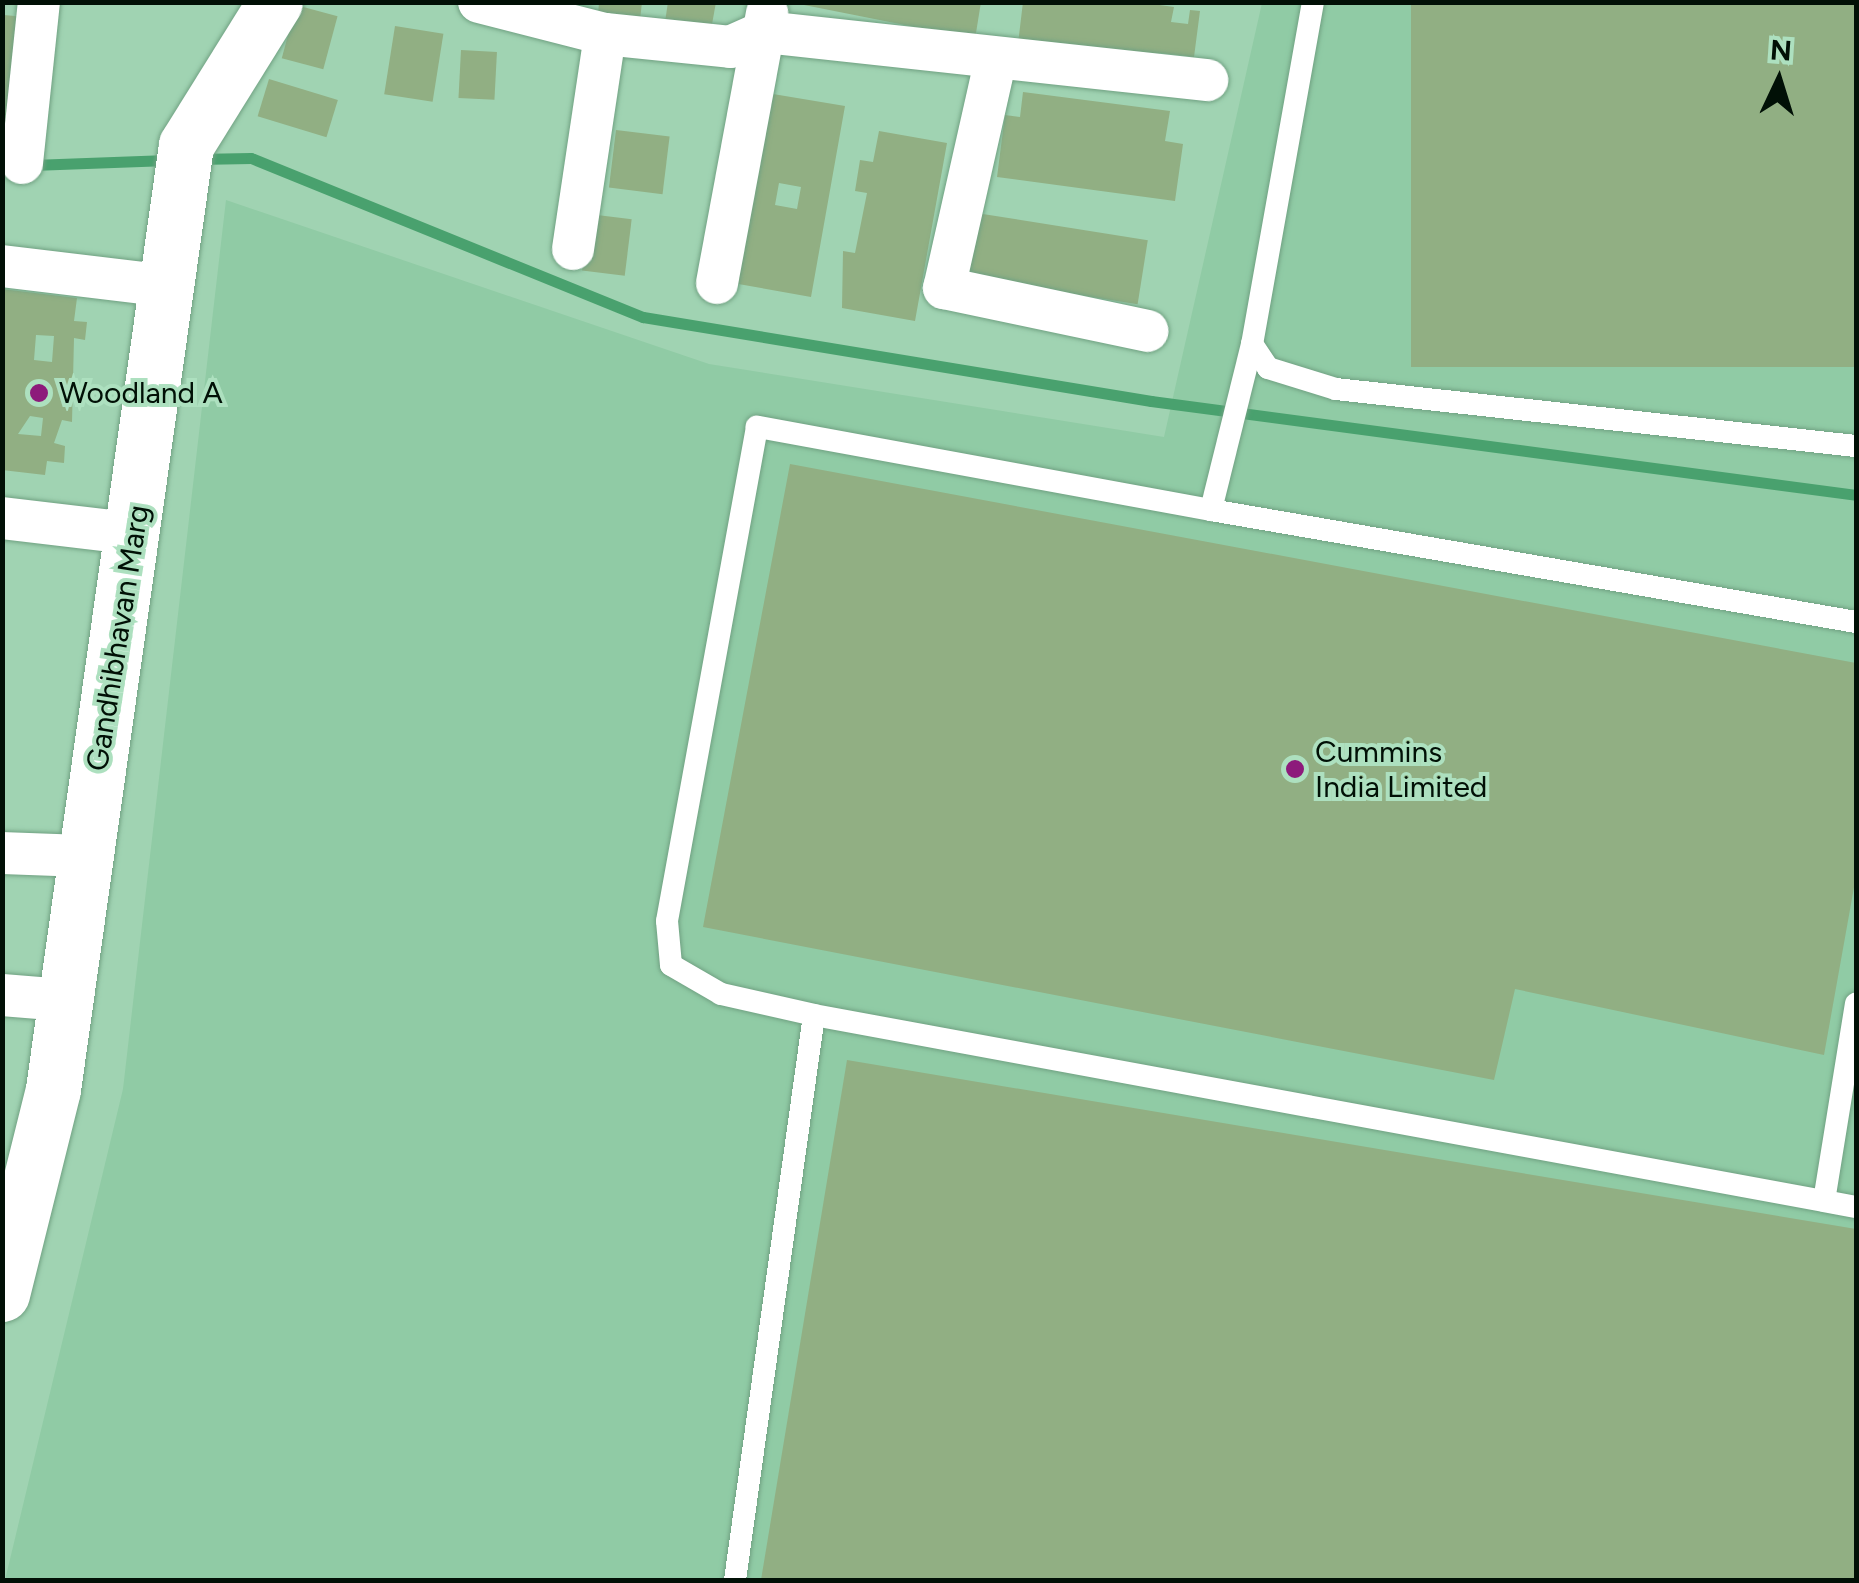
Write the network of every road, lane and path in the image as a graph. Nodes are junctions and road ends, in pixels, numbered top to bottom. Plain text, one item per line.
1 (39, 2) edge
2 (276, 2) edge
3 (478, 2) edge
4 (1313, 2) edge
5 (766, 17) edge
6 (605, 34) junction
7 (996, 58) junction
8 (1207, 80) dead end
9 (22, 163) dead end
10 (573, 249) dead end
11 (2, 266) edge
12 (717, 283) dead end
13 (166, 286) junction
14 (1148, 331) dead end
15 (1252, 344) junction
16 (1856, 446) edge
17 (1212, 510) junction
18 (2, 518) edge
19 (136, 534) junction
20 (1856, 622) edge
21 (2, 853) edge
22 (82, 856) junction
23 (2, 994) edge
24 (64, 1000) junction
25 (1856, 1004) edge
26 (814, 1016) junction
27 (1824, 1202) junction
28 (1856, 1208) edge
29 (2, 1294) edge
30 (736, 1580) edge

1 - 9 street
2 - 13 street, Gandhibhavan Marg
3 - 6 street
4 - 15 lane
5 - 6 street
5 - 7 street
5 - 12 street
6 - 10 street
7 - 8 street
7 - 14 street
11 - 13 street
13 - 19 street, Gandhibhavan Marg
15 - 16 lane
15 - 17 lane
17 - 20 lane
17 - 26 lane
18 - 19 street
19 - 22 street, Gandhibhavan Marg
21 - 22 street
22 - 24 street, Gandhibhavan Marg
23 - 24 street
24 - 29 street, Gandhibhavan Marg
25 - 27 lane
26 - 27 lane
26 - 30 lane
27 - 28 lane

